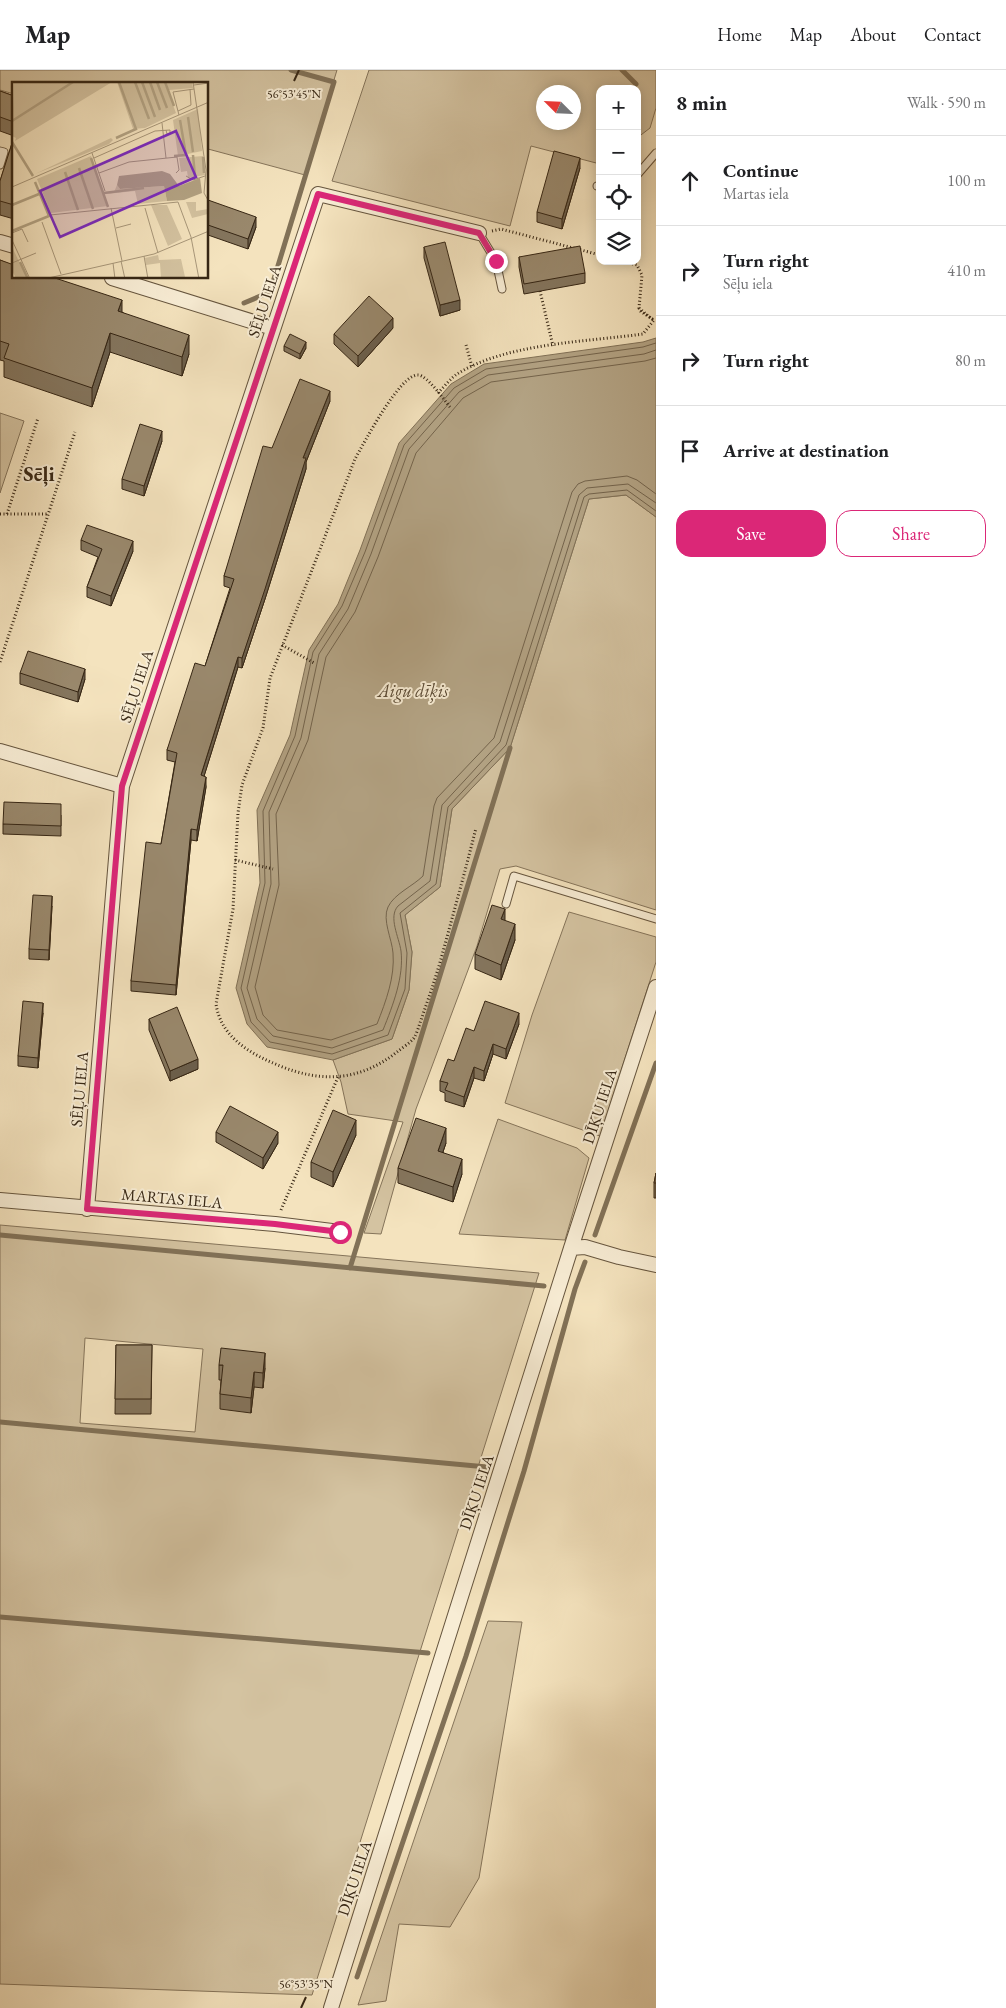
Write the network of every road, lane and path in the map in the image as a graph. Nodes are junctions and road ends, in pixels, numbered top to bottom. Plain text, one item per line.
1 (0, 151) edge
2 (656, 153) edge
3 (0, 165) edge
4 (638, 175) edge
5 (479, 233) junction
6 (596, 254) edge
7 (636, 265) edge
8 (115, 279) edge
9 (502, 289) dead end
10 (540, 291) edge
11 (273, 328) junction
12 (466, 345) dead end
13 (553, 346) junction
14 (472, 367) junction
15 (438, 393) junction
16 (450, 408) dead end
17 (38, 418) dead end
18 (75, 432) dead end
19 (0, 514) edge
20 (7, 514) junction
21 (48, 514) junction
22 (282, 645) junction
23 (0, 662) edge
24 (314, 663) dead end
25 (0, 751) edge
26 (122, 786) junction
27 (476, 828) dead end
28 (235, 860) junction
29 (273, 869) dead end
30 (506, 904) dead end
31 (656, 919) edge
32 (656, 987) edge
33 (338, 1077) junction
34 (0, 1200) edge
35 (87, 1209) junction
36 (275, 1224) junction
37 (340, 1232) dead end
38 (571, 1248) junction
39 (656, 1265) edge
40 (331, 2008) edge

1 - 3 lane
2 - 4 lane
5 - 6 path
5 - 9 lane
5 - 11 street, SĒĻU IELA
7 - 13 path
8 - 11 street
10 - 13 path
11 - 26 street, SĒĻU IELA
12 - 14 path
13 - 14 path
14 - 15 path
15 - 16 path
15 - 22 path
17 - 20 path
18 - 21 path
19 - 20 path
20 - 21 path
21 - 23 path
22 - 24 path
22 - 28 path
25 - 26 street
26 - 35 street, SĒĻU IELA
27 - 33 path
28 - 29 path
28 - 33 path
30 - 31 lane
32 - 38 street, DĪĶU IELA
33 - 36 path
34 - 35 street, MARTAS IELA
35 - 36 street, MARTAS IELA
36 - 37 street, MARTAS IELA
38 - 39 street
38 - 40 street, DĪĶU IELA

